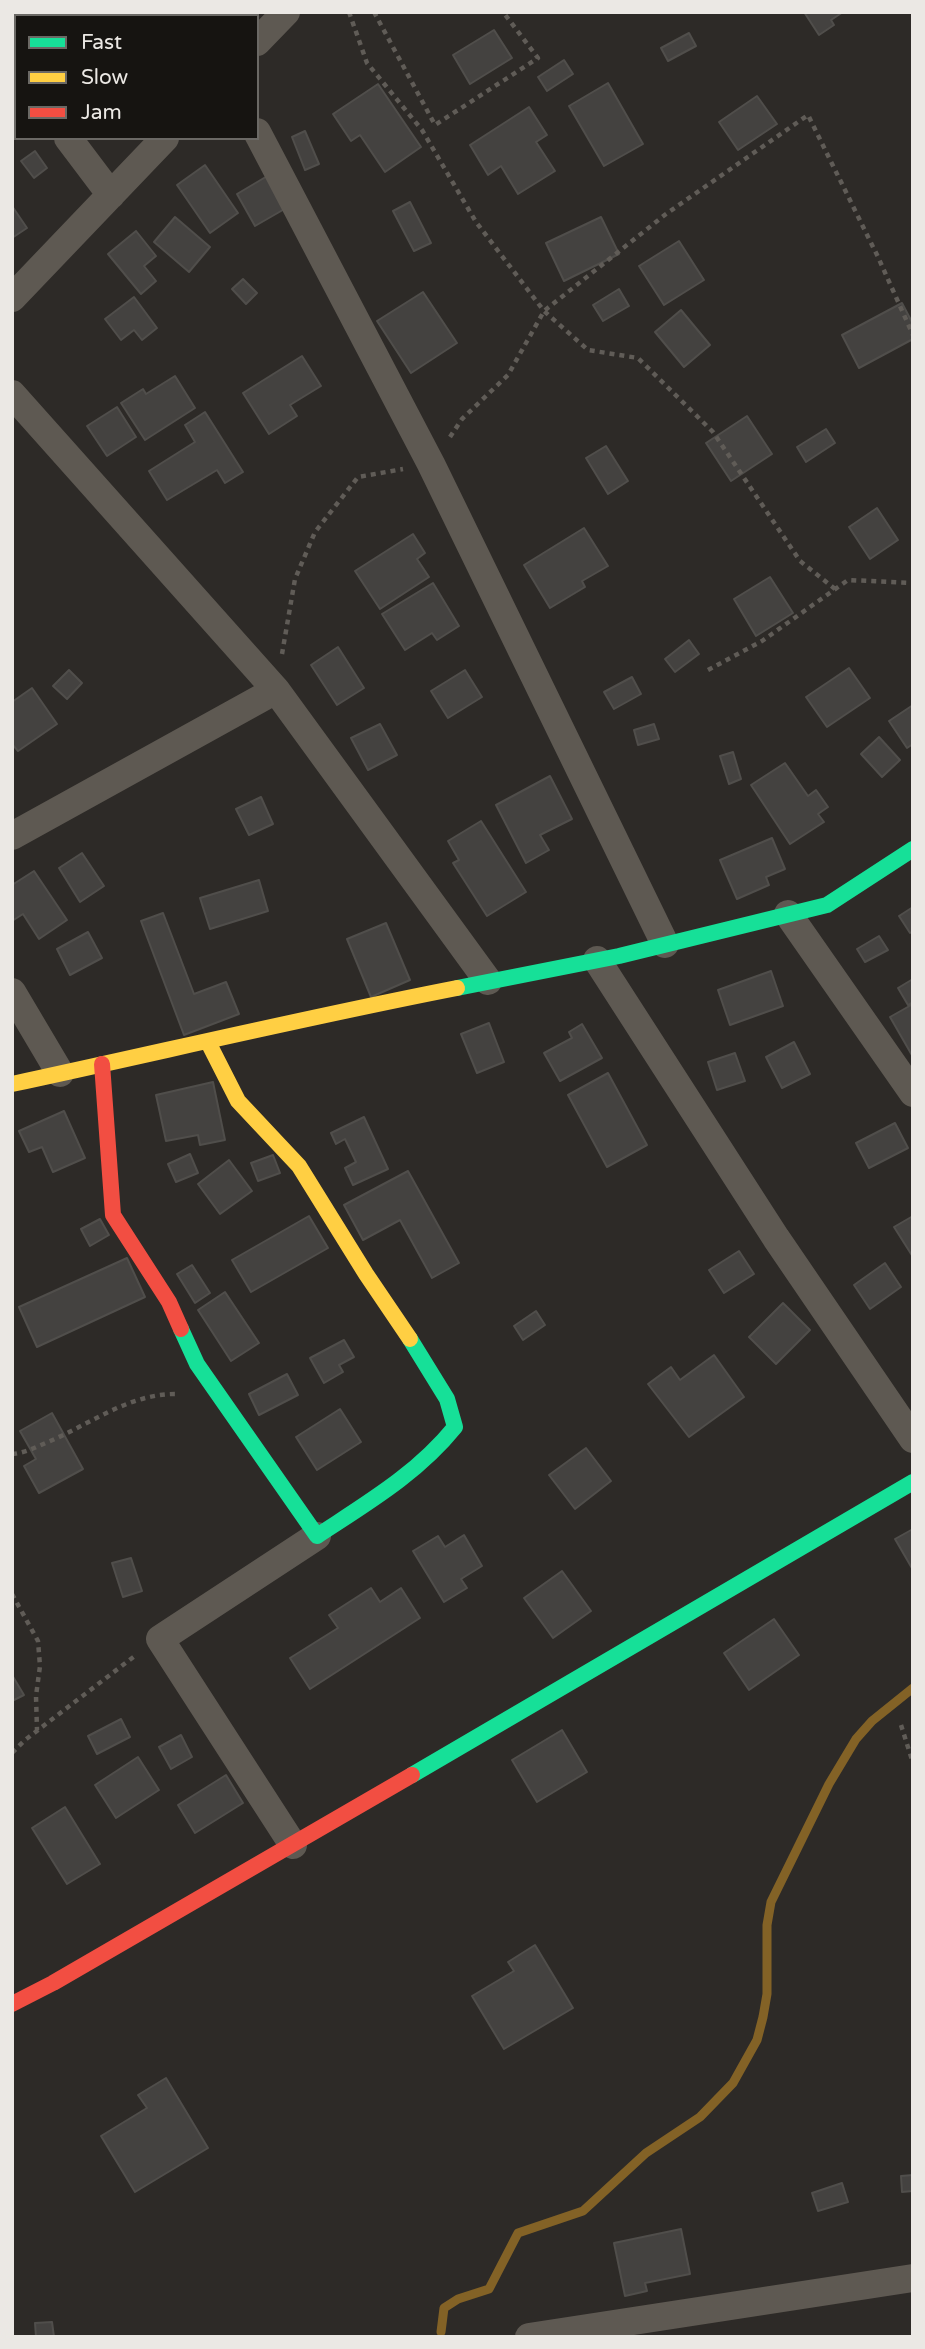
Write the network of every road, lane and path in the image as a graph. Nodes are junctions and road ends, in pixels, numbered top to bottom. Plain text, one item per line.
1 (286, 12) edge
2 (349, 12) edge
3 (374, 12) edge
4 (503, 12) edge
5 (259, 40) edge
6 (259, 136) edge
7 (70, 140) edge
8 (163, 140) edge
9 (111, 195) junction
10 (12, 298) edge
11 (544, 311) junction
12 (913, 335) edge
13 (12, 394) edge
14 (431, 464) junction
15 (913, 583) edge
16 (835, 589) junction
17 (708, 670) dead end
18 (276, 690) junction
19 (12, 836) edge
20 (913, 849) edge
21 (788, 914) junction
22 (665, 944) junction
23 (597, 960) junction
24 (488, 981) junction
25 (12, 992) edge
26 (208, 1042) junction
27 (102, 1064) junction
28 (61, 1073) junction
29 (12, 1084) edge
30 (913, 1093) edge
31 (218, 1394) junction
32 (913, 1439) edge
33 (12, 1454) edge
34 (913, 1482) edge
35 (317, 1536) junction
36 (12, 1594) edge
37 (160, 1639) junction
38 (901, 1725) dead end
39 (37, 1731) junction
40 (12, 1753) edge
41 (913, 1763) edge
42 (293, 1845) junction
43 (12, 2004) edge
44 (913, 2278) edge
45 (529, 2337) edge

1 - 5 street
2 - 11 path
3 - 4 path
6 - 14 street
7 - 9 street
8 - 9 street
9 - 10 street
11 - 12 path
11 - 14 path
11 - 16 path
13 - 18 street
14 - 18 path
14 - 22 street
15 - 16 path
16 - 17 path
18 - 19 street
18 - 24 street
20 - 21 street
21 - 22 street
21 - 30 street
22 - 23 street
23 - 24 street
23 - 32 street
24 - 26 street
25 - 28 street
26 - 27 street
26 - 35 street
27 - 28 street
27 - 31 street
28 - 29 street
31 - 33 path
31 - 35 street
34 - 42 street
35 - 37 street
36 - 39 path
37 - 39 path
37 - 42 street
38 - 41 path
39 - 40 path
42 - 43 street
44 - 45 street

